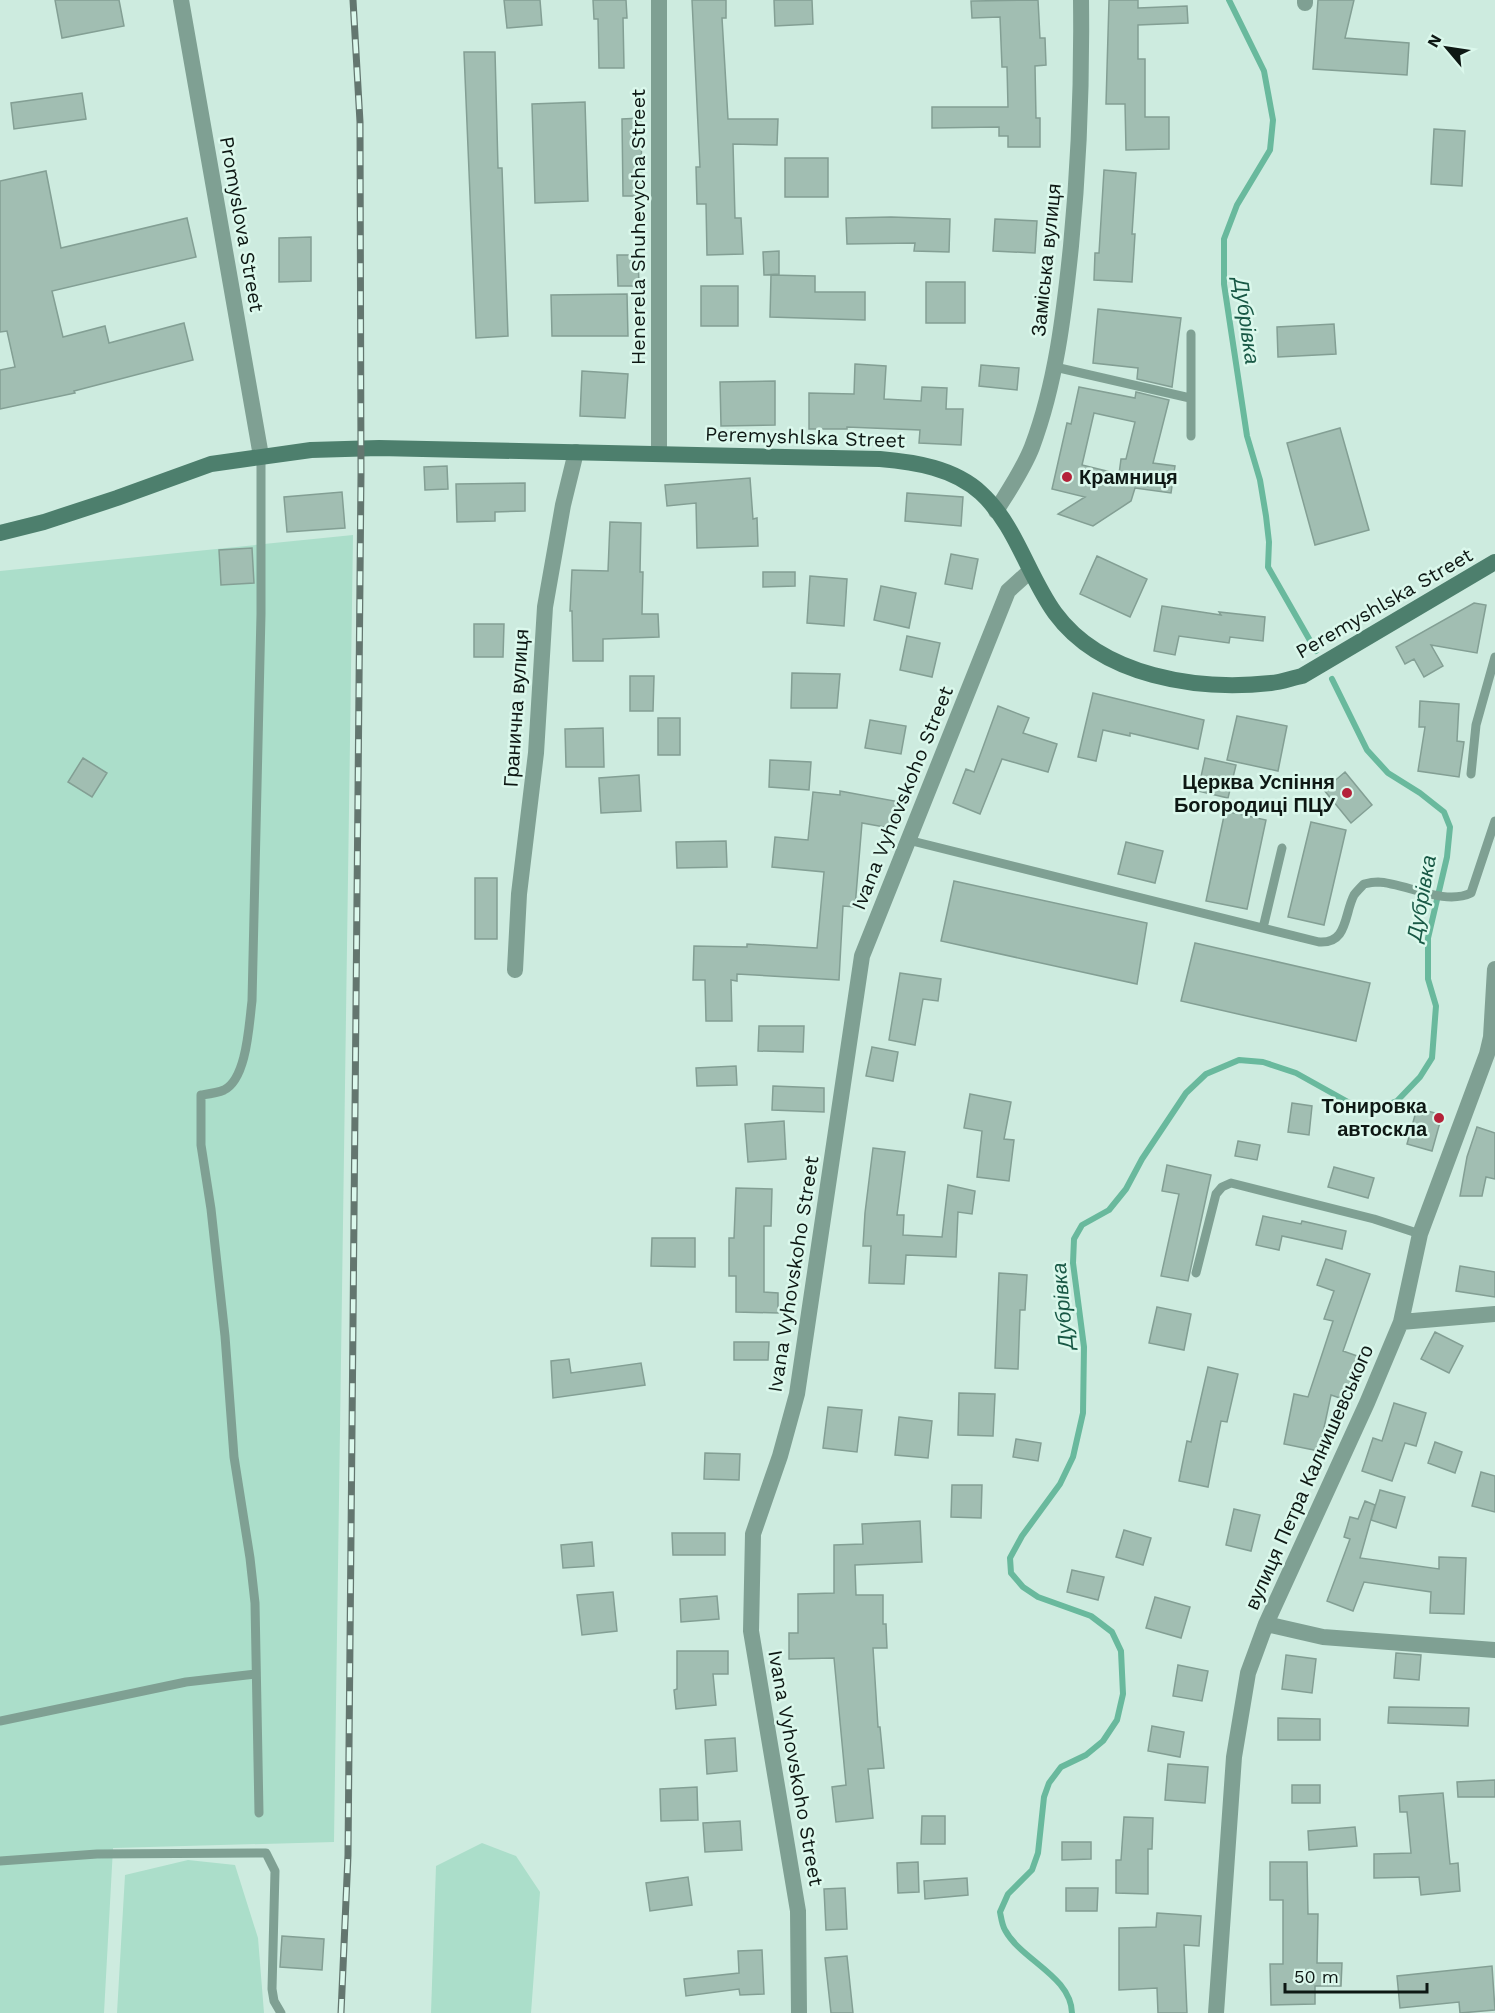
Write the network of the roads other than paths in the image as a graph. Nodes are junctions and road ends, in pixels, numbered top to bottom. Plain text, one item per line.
1 (180, 0) edge
2 (659, 0) edge
3 (1081, 0) edge
4 (1191, 334) dead end
5 (1055, 367) junction
6 (1190, 398) junction
7 (1191, 436) dead end
8 (576, 452) junction
9 (659, 453) junction
10 (261, 456) junction
11 (996, 511) junction
12 (0, 533) edge
13 (1495, 562) edge
14 (1030, 571) junction
15 (1495, 657) edge
16 (1471, 774) dead end
17 (1495, 821) edge
18 (908, 840) junction
19 (1282, 848) dead end
20 (1263, 928) junction
21 (1495, 969) edge
22 (516, 970) dead end
23 (1420, 1234) junction
24 (1196, 1273) dead end
25 (1495, 1314) edge
26 (1401, 1322) junction
27 (1266, 1624) junction
28 (1495, 1650) edge
29 (256, 1674) junction
30 (0, 1721) edge
31 (259, 1813) dead end
32 (0, 1861) edge
33 (281, 2013) edge
34 (799, 2013) edge
35 (1216, 2013) edge

1 - 10 street, Promyslova Street
2 - 9 street, Henerela Shuhevycha Street
3 - 5 street, Заміська вулиця
4 - 6 lane
5 - 6 lane
5 - 11 street, Заміська вулиця
6 - 7 lane
8 - 9 main road, Peremyshlska Street
8 - 10 main road, Peremyshlska Street
8 - 22 street, Гранична вулиця
9 - 11 main road, Peremyshlska Street
10 - 12 main road, Peremyshlska Street
10 - 29 lane
11 - 14 main road, Peremyshlska Street
13 - 14 main road, Peremyshlska Street
14 - 18 street, Ivana Vyhovskoho Street
15 - 16 lane
17 - 20 lane
18 - 20 lane
18 - 34 street, Ivana Vyhovskoho Street
19 - 20 lane
21 - 23 street, вулиця Петра Калнишевського
23 - 24 lane
23 - 26 street, вулиця Петра Калнишевського
25 - 26 street
26 - 27 street, вулиця Петра Калнишевського
27 - 28 street
27 - 35 street, вулиця Петра Калнишевського
29 - 30 lane
29 - 31 lane
32 - 33 lane

